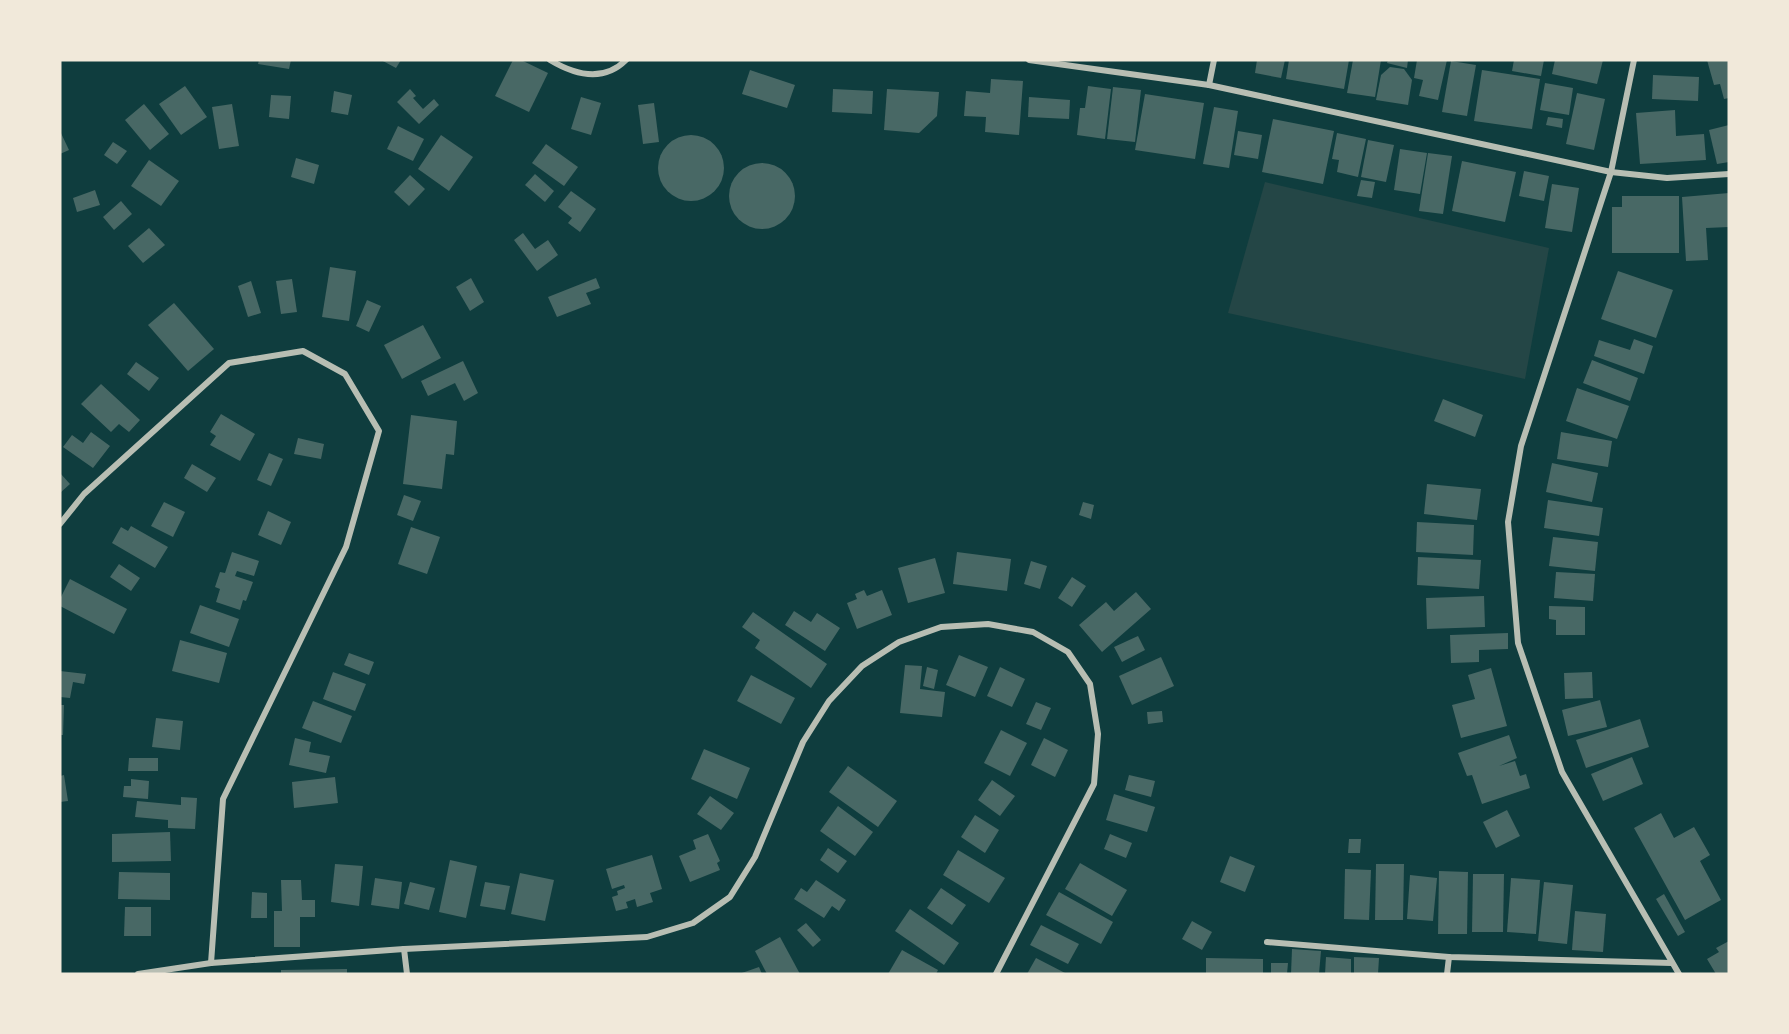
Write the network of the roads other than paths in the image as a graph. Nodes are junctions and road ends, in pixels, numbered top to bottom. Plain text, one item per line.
1 (550, 60) edge
2 (626, 60) edge
3 (1029, 60) edge
4 (1214, 60) edge
5 (1634, 60) edge
6 (1209, 85) junction
7 (1611, 172) junction
8 (1729, 174) edge
9 (60, 524) edge
10 (1267, 942) dead end
11 (405, 949) junction
12 (1449, 957) junction
13 (211, 963) junction
14 (1672, 963) junction
15 (138, 974) edge
16 (407, 974) edge
17 (996, 974) edge
18 (1447, 974) edge
19 (1679, 974) edge

1 - 2 street
3 - 6 street
4 - 6 street
5 - 7 street
6 - 7 street
7 - 8 street
7 - 14 street
9 - 13 street
10 - 12 street
11 - 13 street
11 - 16 street
11 - 17 street
12 - 14 street
12 - 18 street
13 - 15 street
14 - 19 street

